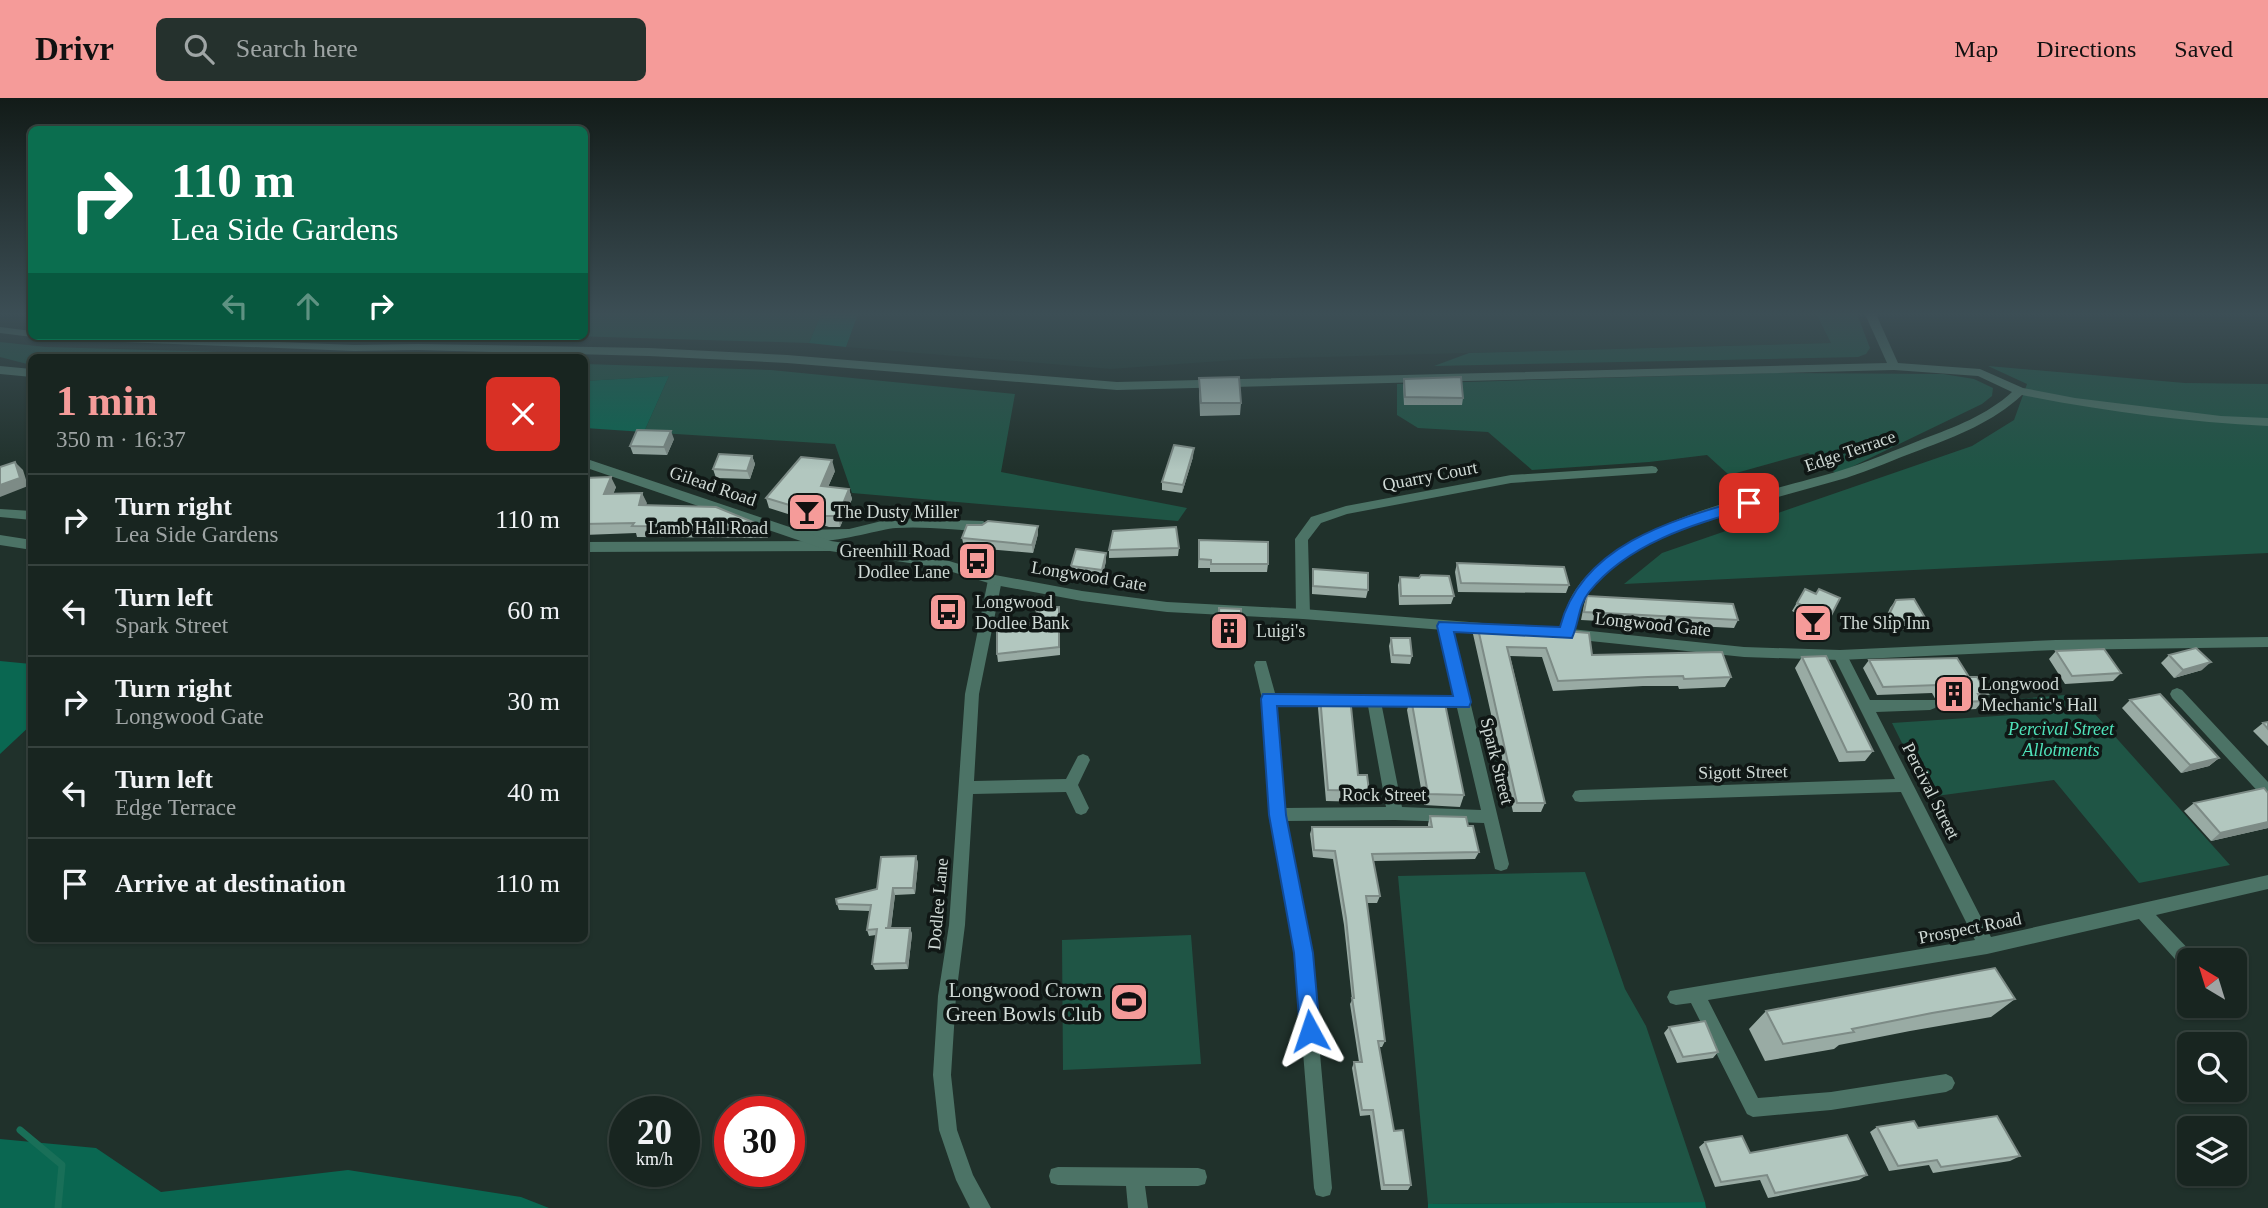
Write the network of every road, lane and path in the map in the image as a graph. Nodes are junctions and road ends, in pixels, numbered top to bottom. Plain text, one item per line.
1 (870, 366) edge
2 (1894, 366) joint
3 (0, 370) edge
4 (28, 373) edge
5 (2020, 391) junction
6 (2268, 422) edge
7 (588, 462) edge
8 (1652, 470) dead end
9 (0, 513) edge
10 (28, 516) edge
11 (983, 526) edge
12 (803, 535) junction
13 (0, 540) edge
14 (28, 544) edge
15 (831, 546) junction
16 (588, 547) edge
17 (995, 580) junction
18 (1303, 614) junction
19 (1444, 626) junction
20 (1505, 630) edge
21 (1560, 633) joint
22 (2268, 642) edge
23 (1840, 654) junction
24 (1261, 665) dead end
25 (2177, 694) dead end
26 (1269, 699) junction
27 (1374, 701) junction
28 (1463, 702) junction
29 (1930, 704) dead end
30 (1867, 706) junction
31 (1083, 760) dead end
32 (1070, 785) junction
33 (1906, 785) junction
34 (968, 788) junction
35 (2268, 792) edge
36 (1580, 796) dead end
37 (1081, 808) dead end
38 (1395, 813) junction
39 (1277, 815) junction
40 (1491, 817) junction
41 (1502, 864) dead end
42 (2268, 882) edge
43 (2142, 911) junction
44 (1987, 946) junction
45 (2177, 949) edge
46 (1696, 994) junction
47 (1675, 998) dead end
48 (1946, 1083) dead end
49 (1058, 1176) dead end
50 (1134, 1177) junction
51 (1198, 1177) dead end
52 (1323, 1188) dead end
53 (981, 1208) edge
54 (1138, 1208) edge

1 - 2 street
2 - 5 street
3 - 4 street
5 - 6 street
5 - 21 street, Edge Terrace
7 - 12 street, Gilead Road
8 - 18 street, Quarry Court
9 - 10 street
11 - 12 street
12 - 15 street, Gilead Road
13 - 14 street
15 - 16 street, Lamb Hall Road
15 - 17 street, Longwood Gate
17 - 18 street, Longwood Gate
17 - 34 street, Dodlee Lane
18 - 19 street, Longwood Gate
19 - 20 street, Longwood Gate
19 - 28 street, Spark Street
21 - 23 street, Longwood Gate
22 - 23 street, Longwood Gate
23 - 30 street, Percival Street
24 - 26 street
25 - 35 street
26 - 27 street
26 - 39 street
27 - 28 street
27 - 38 street
28 - 40 street, Spark Street
29 - 30 street
30 - 33 street, Percival Street
31 - 32 street
32 - 34 street
32 - 37 street
33 - 36 street, Sigott Street
33 - 44 street, Percival Street
34 - 53 street, Dodlee Lane
38 - 39 street, Rock Street
38 - 40 street, Rock Street
39 - 52 street
40 - 41 street, Spark Street
42 - 43 street, Prospect Road
43 - 44 street, Prospect Road
43 - 45 street
44 - 46 street, Prospect Road
46 - 47 street, Prospect Road
46 - 48 street
49 - 50 street
50 - 51 street
50 - 54 street

